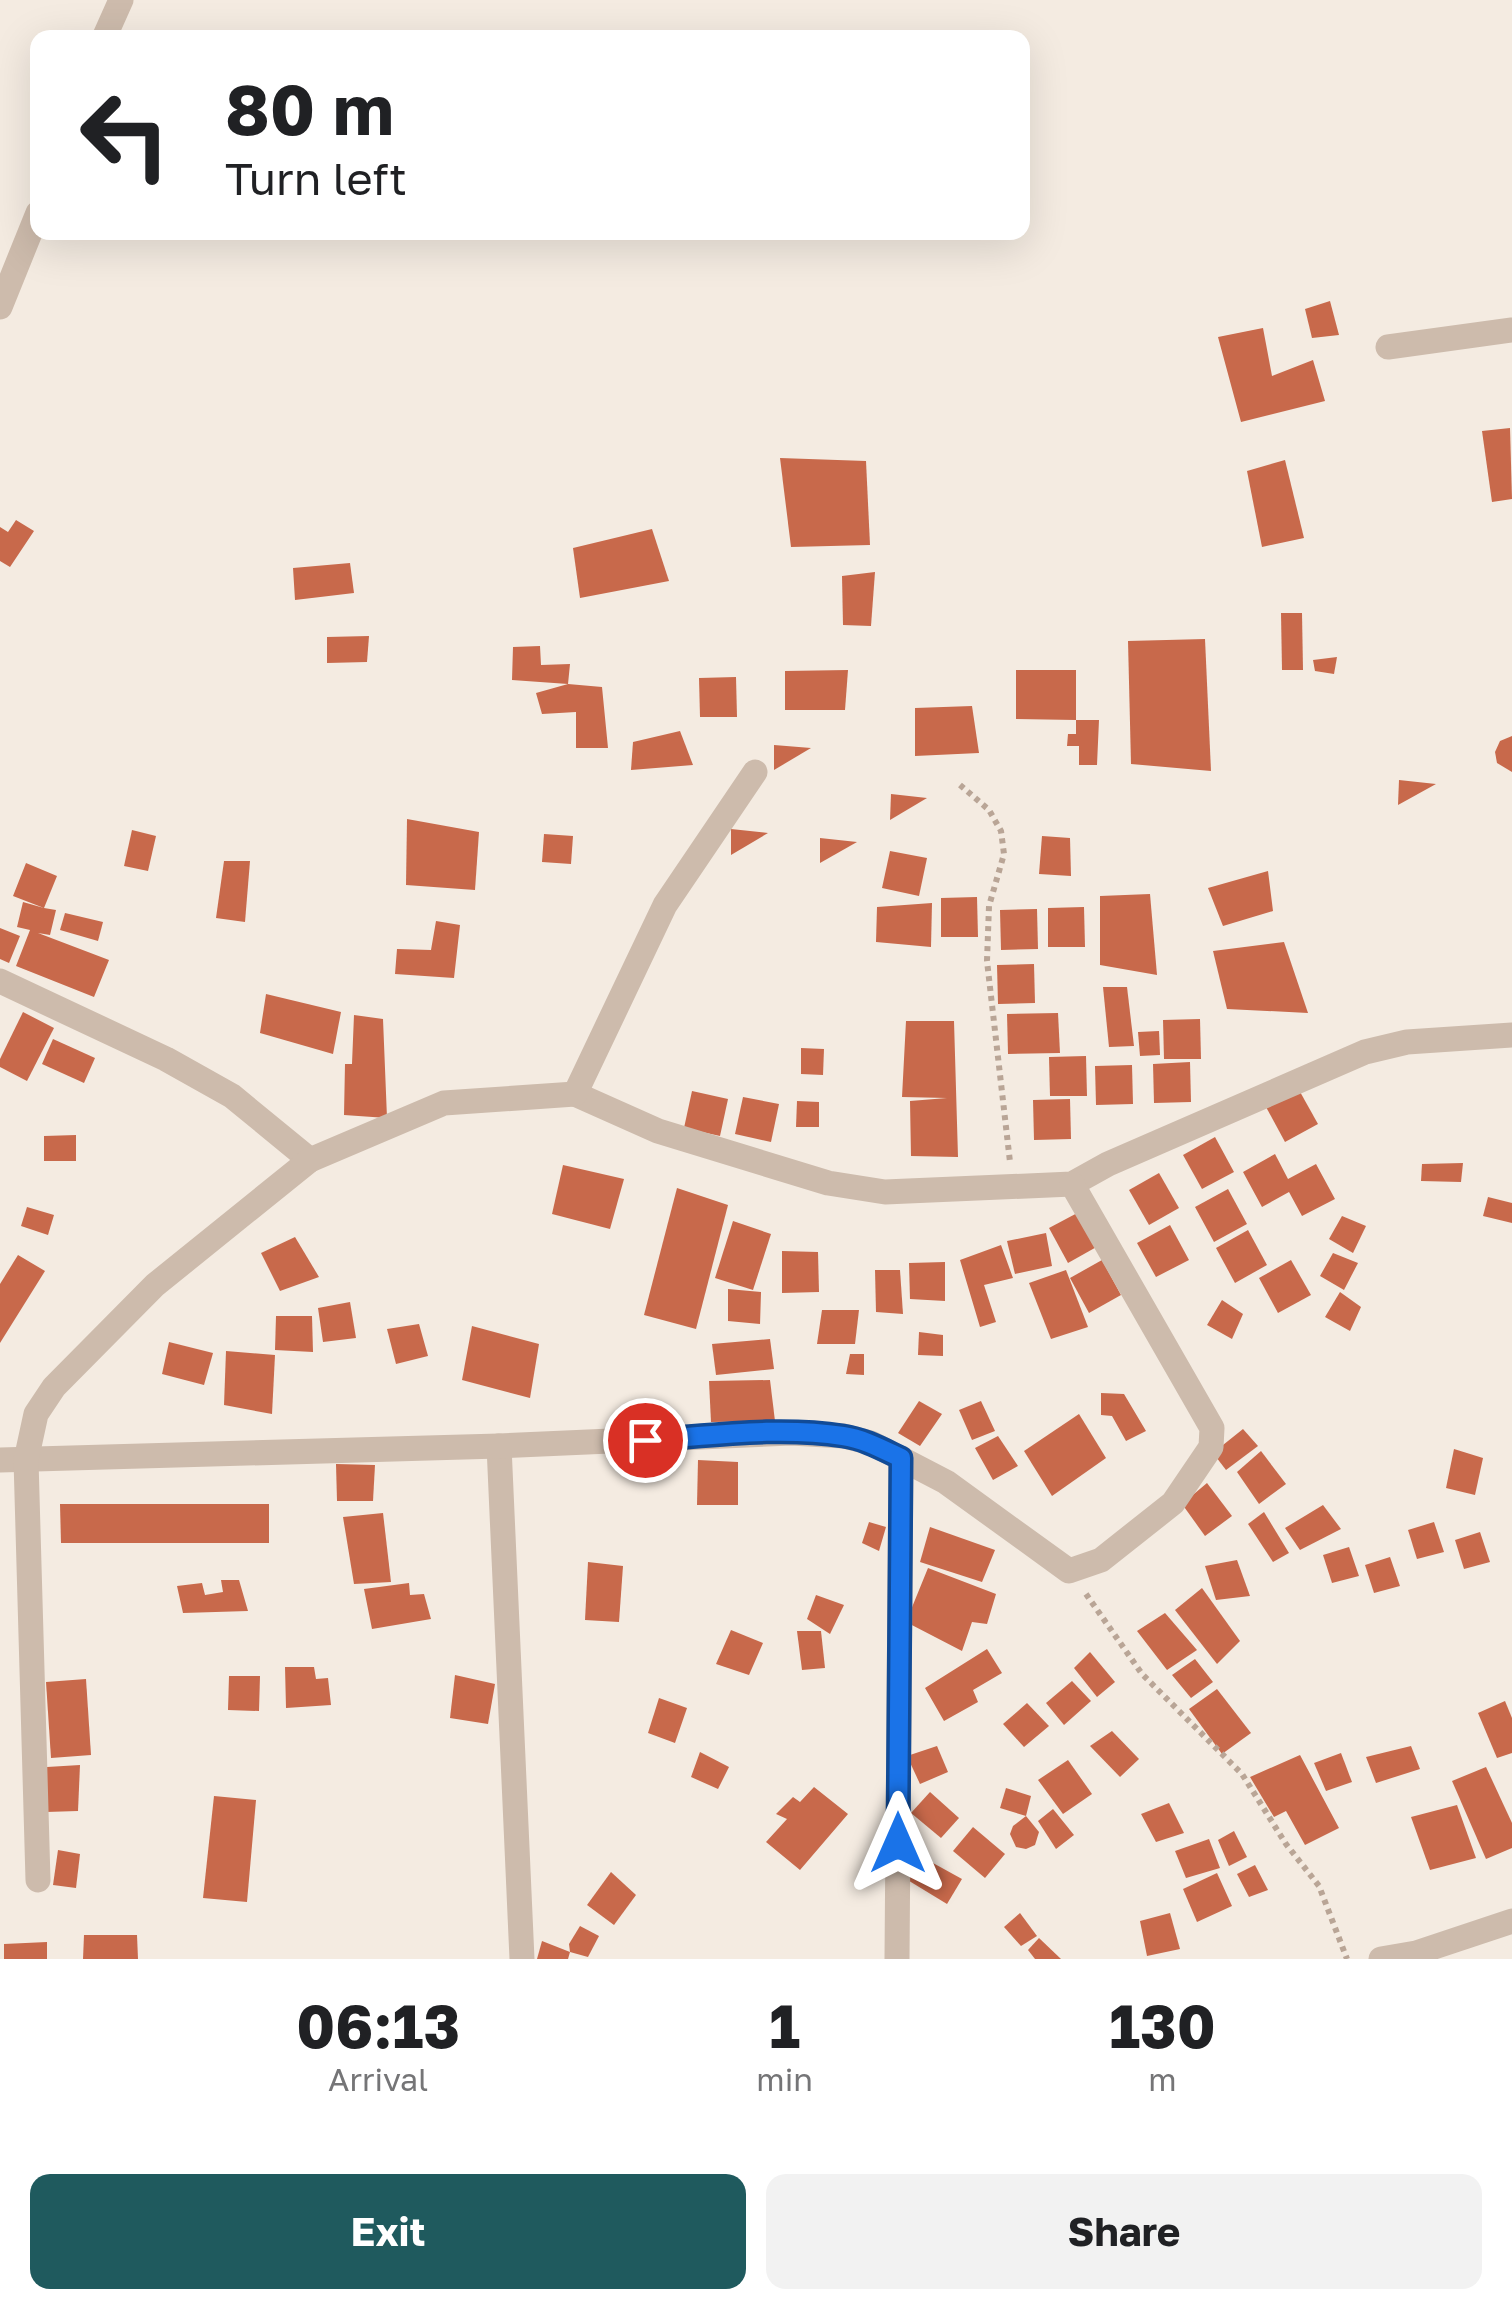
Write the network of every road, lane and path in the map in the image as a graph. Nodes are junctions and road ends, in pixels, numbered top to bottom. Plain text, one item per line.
1 (121, 0) edge
2 (108, 30) edge
3 (30, 232) edge
4 (0, 307) edge
5 (1512, 330) edge
6 (1388, 347) dead end
7 (755, 772) dead end
8 (960, 785) dead end
9 (0, 981) edge
10 (1512, 1035) edge
11 (575, 1094) junction
12 (310, 1160) junction
13 (1072, 1184) junction
14 (1013, 1188) junction
15 (499, 1446) junction
16 (901, 1458) junction
17 (0, 1460) edge
18 (26, 1460) junction
19 (1069, 1571) junction
20 (38, 1880) dead end
21 (1512, 1921) edge
22 (522, 1959) edge
23 (897, 1959) edge
24 (1347, 1959) edge
25 (1381, 1959) edge

1 - 2 street
3 - 4 street
5 - 6 street
7 - 11 street
8 - 14 path
9 - 12 street
10 - 13 street
11 - 12 street
11 - 14 street
12 - 18 street
13 - 14 street
13 - 19 street
15 - 16 street
15 - 18 street
15 - 22 street
16 - 19 street
16 - 23 street
17 - 18 street
18 - 20 street
19 - 24 path
21 - 25 street

